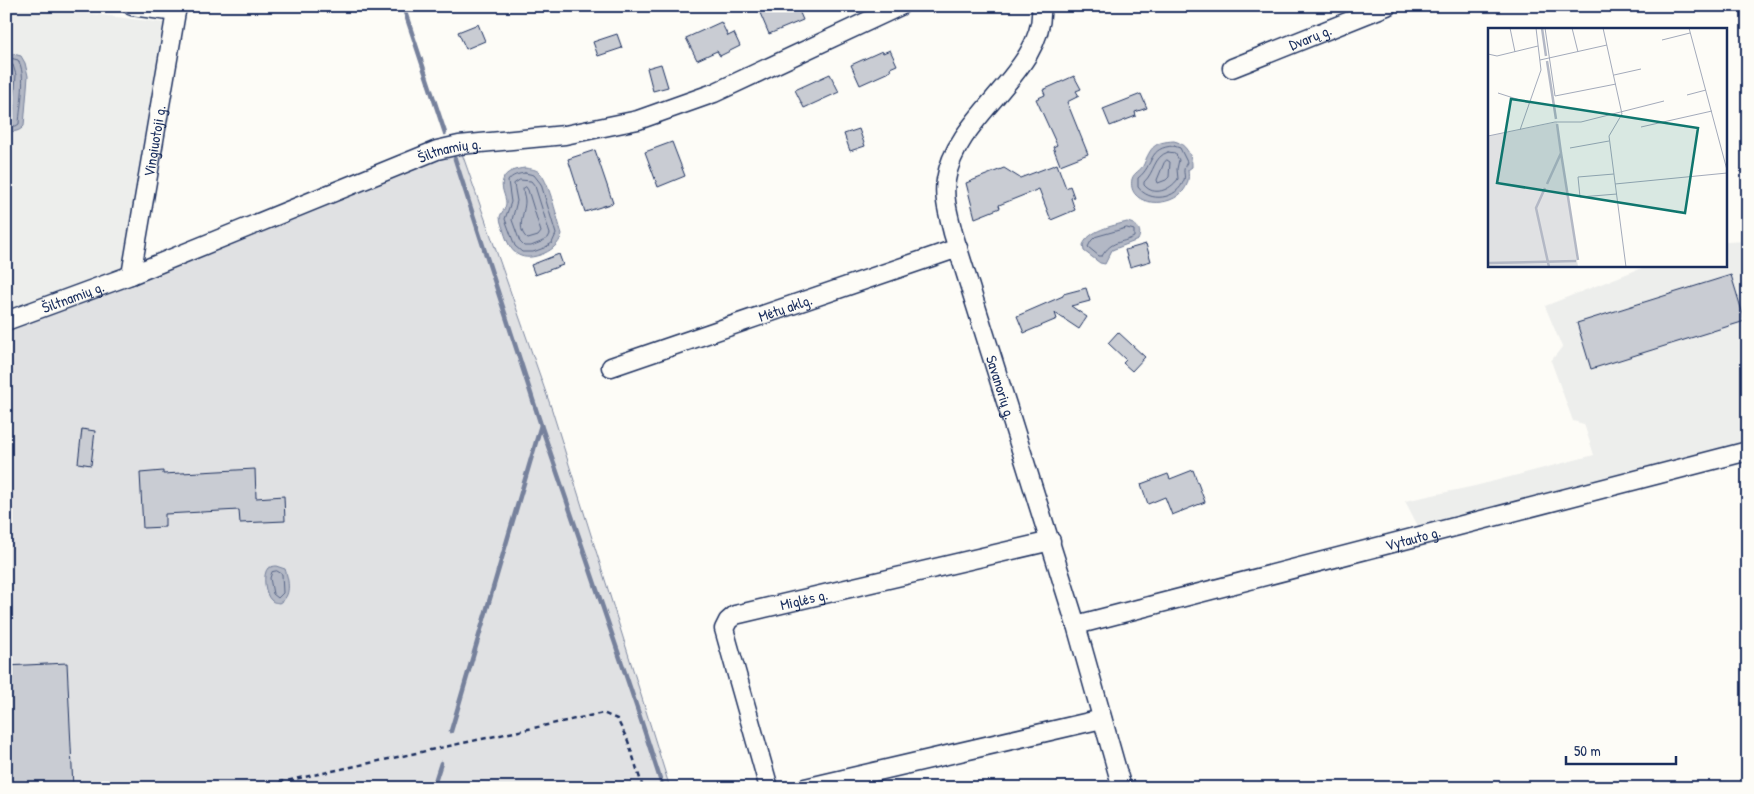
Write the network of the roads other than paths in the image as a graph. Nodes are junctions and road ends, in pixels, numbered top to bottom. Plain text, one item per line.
1 (132, 6) edge
2 (900, 6) edge
3 (1041, 6) edge
4 (1387, 6) edge
5 (176, 9) edge
6 (1232, 68) dead end
7 (958, 248) junction
8 (131, 275) junction
9 (6, 321) edge
10 (611, 367) dead end
11 (1748, 451) edge
12 (1051, 541) junction
13 (1076, 625) junction
14 (1102, 719) junction
15 (770, 788) edge
16 (805, 788) edge
17 (1122, 788) edge

1 - 5 street
2 - 8 street, Šiltnamių g.
3 - 7 street, Savanorių g.
4 - 6 street, Dvarų g.
5 - 8 street, Vingiuotoji g.
7 - 10 street, Mėtų aklg.
7 - 12 street, Savanorių g.
8 - 9 street, Šiltnamių g.
11 - 13 street, Vytauto g.
12 - 13 street, Savanorių g.
12 - 15 street, Miglės g.
13 - 14 street, Savanorių g.
14 - 16 street
14 - 17 street, Savanorių g.

